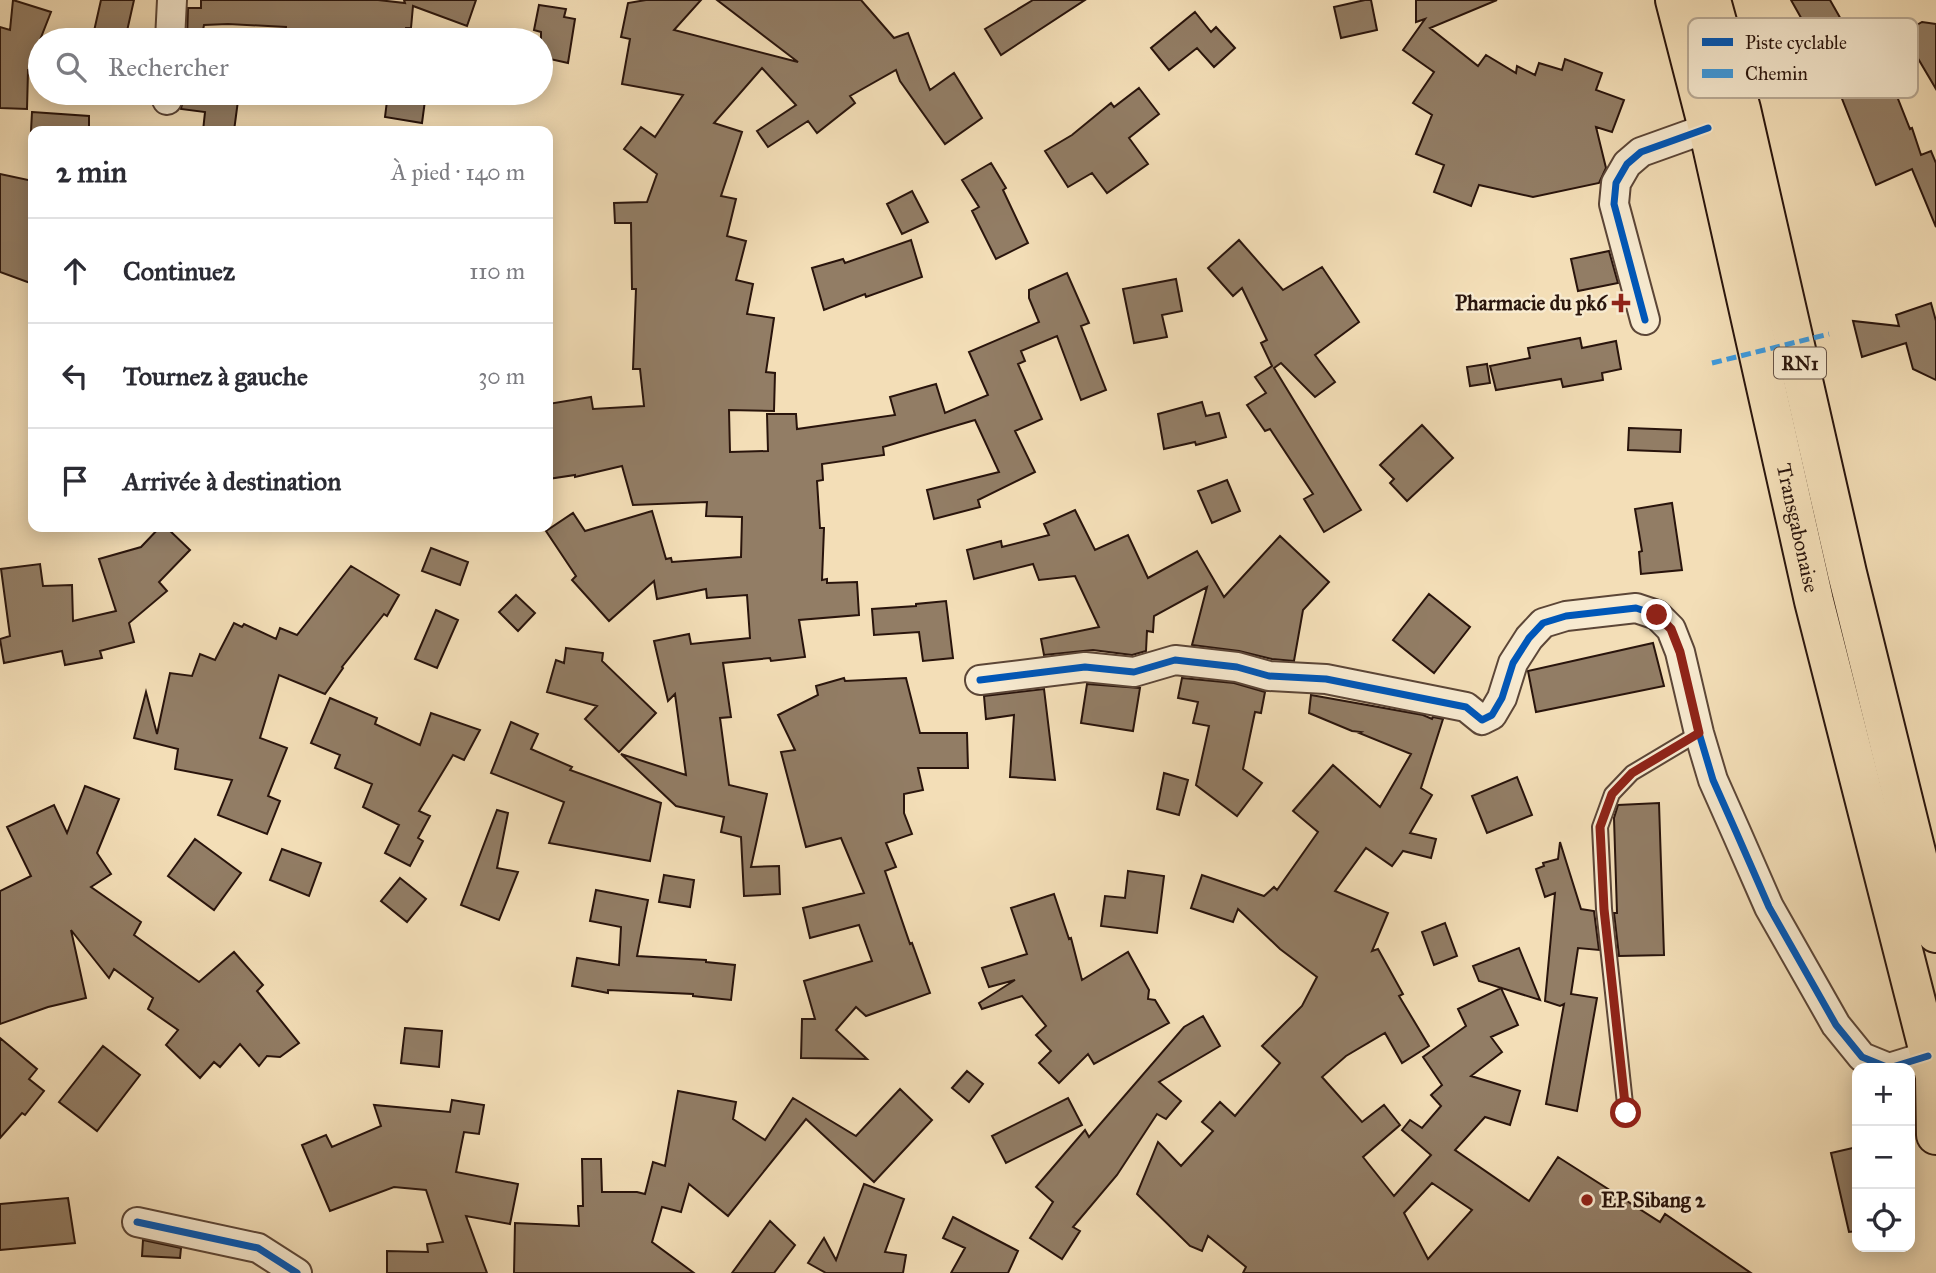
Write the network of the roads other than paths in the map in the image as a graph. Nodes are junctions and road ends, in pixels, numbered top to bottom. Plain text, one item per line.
1 (172, 0) edge
2 (1675, 0) edge
3 (1711, 0) edge
4 (1716, 18) edge
5 (171, 28) edge
6 (1688, 50) edge
7 (1700, 98) edge
8 (1738, 98) edge
9 (1708, 128) junction
10 (1645, 320) dead end
11 (980, 680) dead end
12 (1699, 733) junction
13 (1896, 772) junction
14 (1936, 846) edge
15 (1936, 933) edge
16 (1933, 1071) edge
17 (1626, 1113) dead end
18 (1936, 1135) edge
19 (137, 1222) dead end
20 (297, 1273) edge

1 - 5 street
2 - 6 highway, Transgabonaise / RN1
3 - 4 highway, Transgabonaise / RN1
7 - 9 highway, Transgabonaise / RN1
8 - 13 highway, Transgabonaise / RN1
9 - 10 street
9 - 16 highway, Transgabonaise / RN1
11 - 12 street
12 - 16 street
12 - 17 lane
13 - 14 highway
13 - 15 highway, Transgabonaise / RN1
16 - 18 highway, Transgabonaise
19 - 20 street

